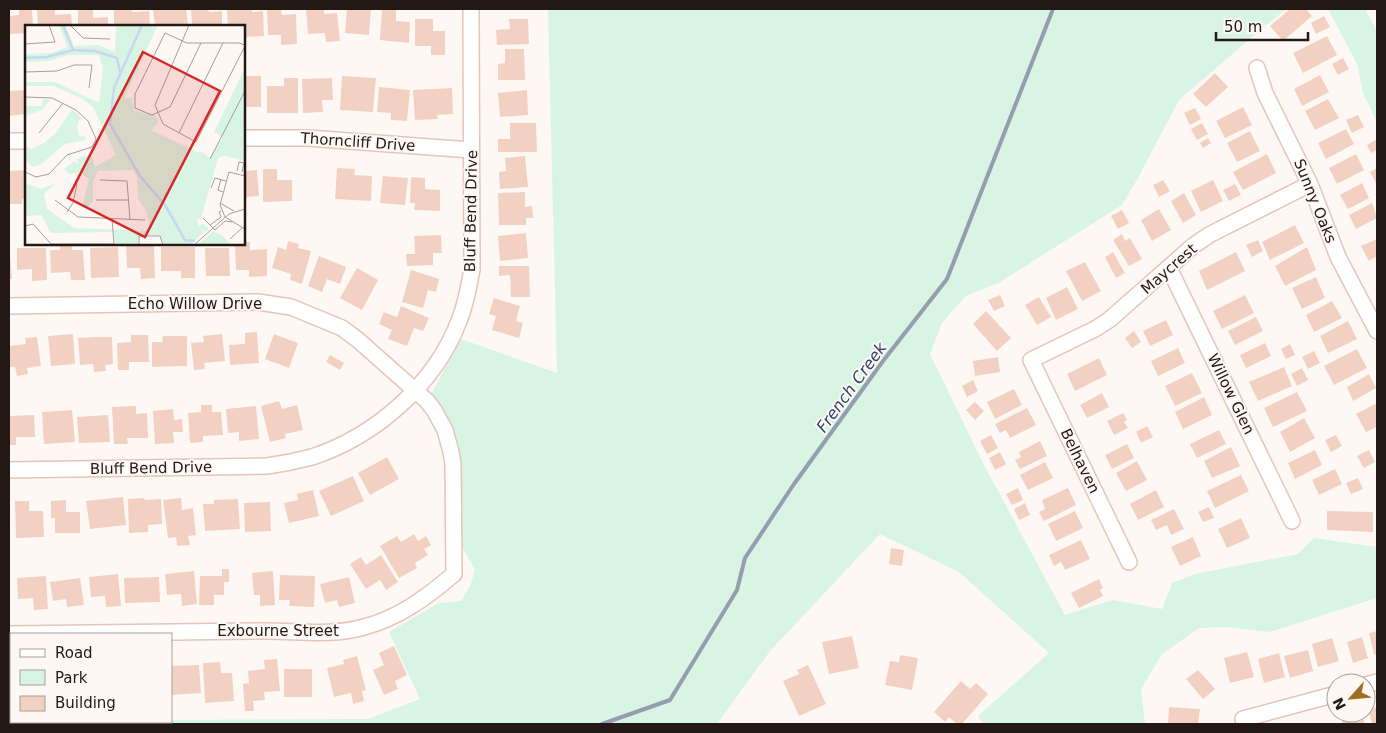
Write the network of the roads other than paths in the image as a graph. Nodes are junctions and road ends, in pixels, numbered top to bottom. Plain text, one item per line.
1 (471, 9) edge
2 (1257, 68) dead end
3 (245, 138) edge
4 (9, 141) edge
5 (25, 141) edge
6 (471, 150) junction
7 (1310, 184) junction
8 (1169, 268) junction
9 (9, 306) edge
10 (1375, 323) edge
11 (1031, 360) joint
12 (415, 390) junction
13 (9, 470) edge
14 (1292, 521) dead end
15 (1129, 562) dead end
16 (73, 633) edge
17 (1326, 697) edge
18 (1244, 719) dead end

1 - 6 street, Bluff Bend Drive
2 - 7 street, Sunny Oaks
3 - 6 street, Thorncliff Drive
4 - 5 street
6 - 12 street, Bluff Bend Drive
7 - 8 street, Maycrest
7 - 10 street, Sunny Oaks
8 - 11 street, Maycrest
8 - 14 street, Willow Glen
9 - 12 street, Echo Willow Drive
11 - 15 street, Belhaven
12 - 13 street, Bluff Bend Drive
12 - 16 street, Exbourne Street
17 - 18 street

